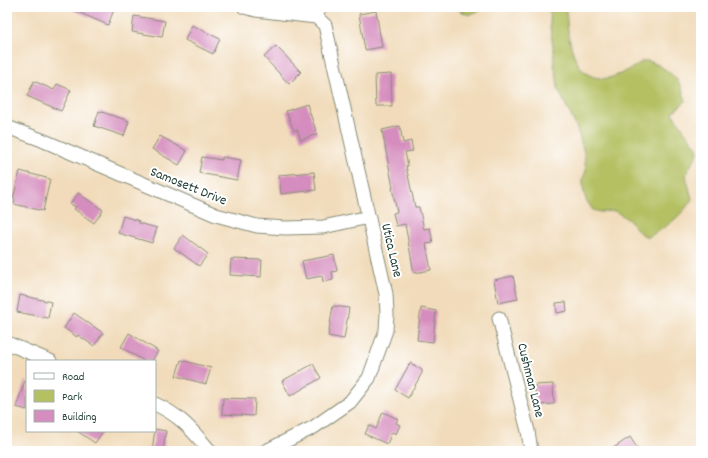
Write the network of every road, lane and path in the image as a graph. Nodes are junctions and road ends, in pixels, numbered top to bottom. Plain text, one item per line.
1 (244, 7) edge
2 (318, 12) edge
3 (7, 127) edge
4 (369, 217) junction
5 (499, 318) dead end
6 (7, 343) edge
7 (48, 360) edge
8 (156, 404) edge
9 (210, 451) edge
10 (266, 451) edge
11 (532, 451) edge

1 - 2 street
2 - 4 street, Utica Lane
3 - 4 street, Samosett Drive
4 - 10 street, Utica Lane
5 - 11 street, Cushman Lane
6 - 7 street
8 - 9 street

